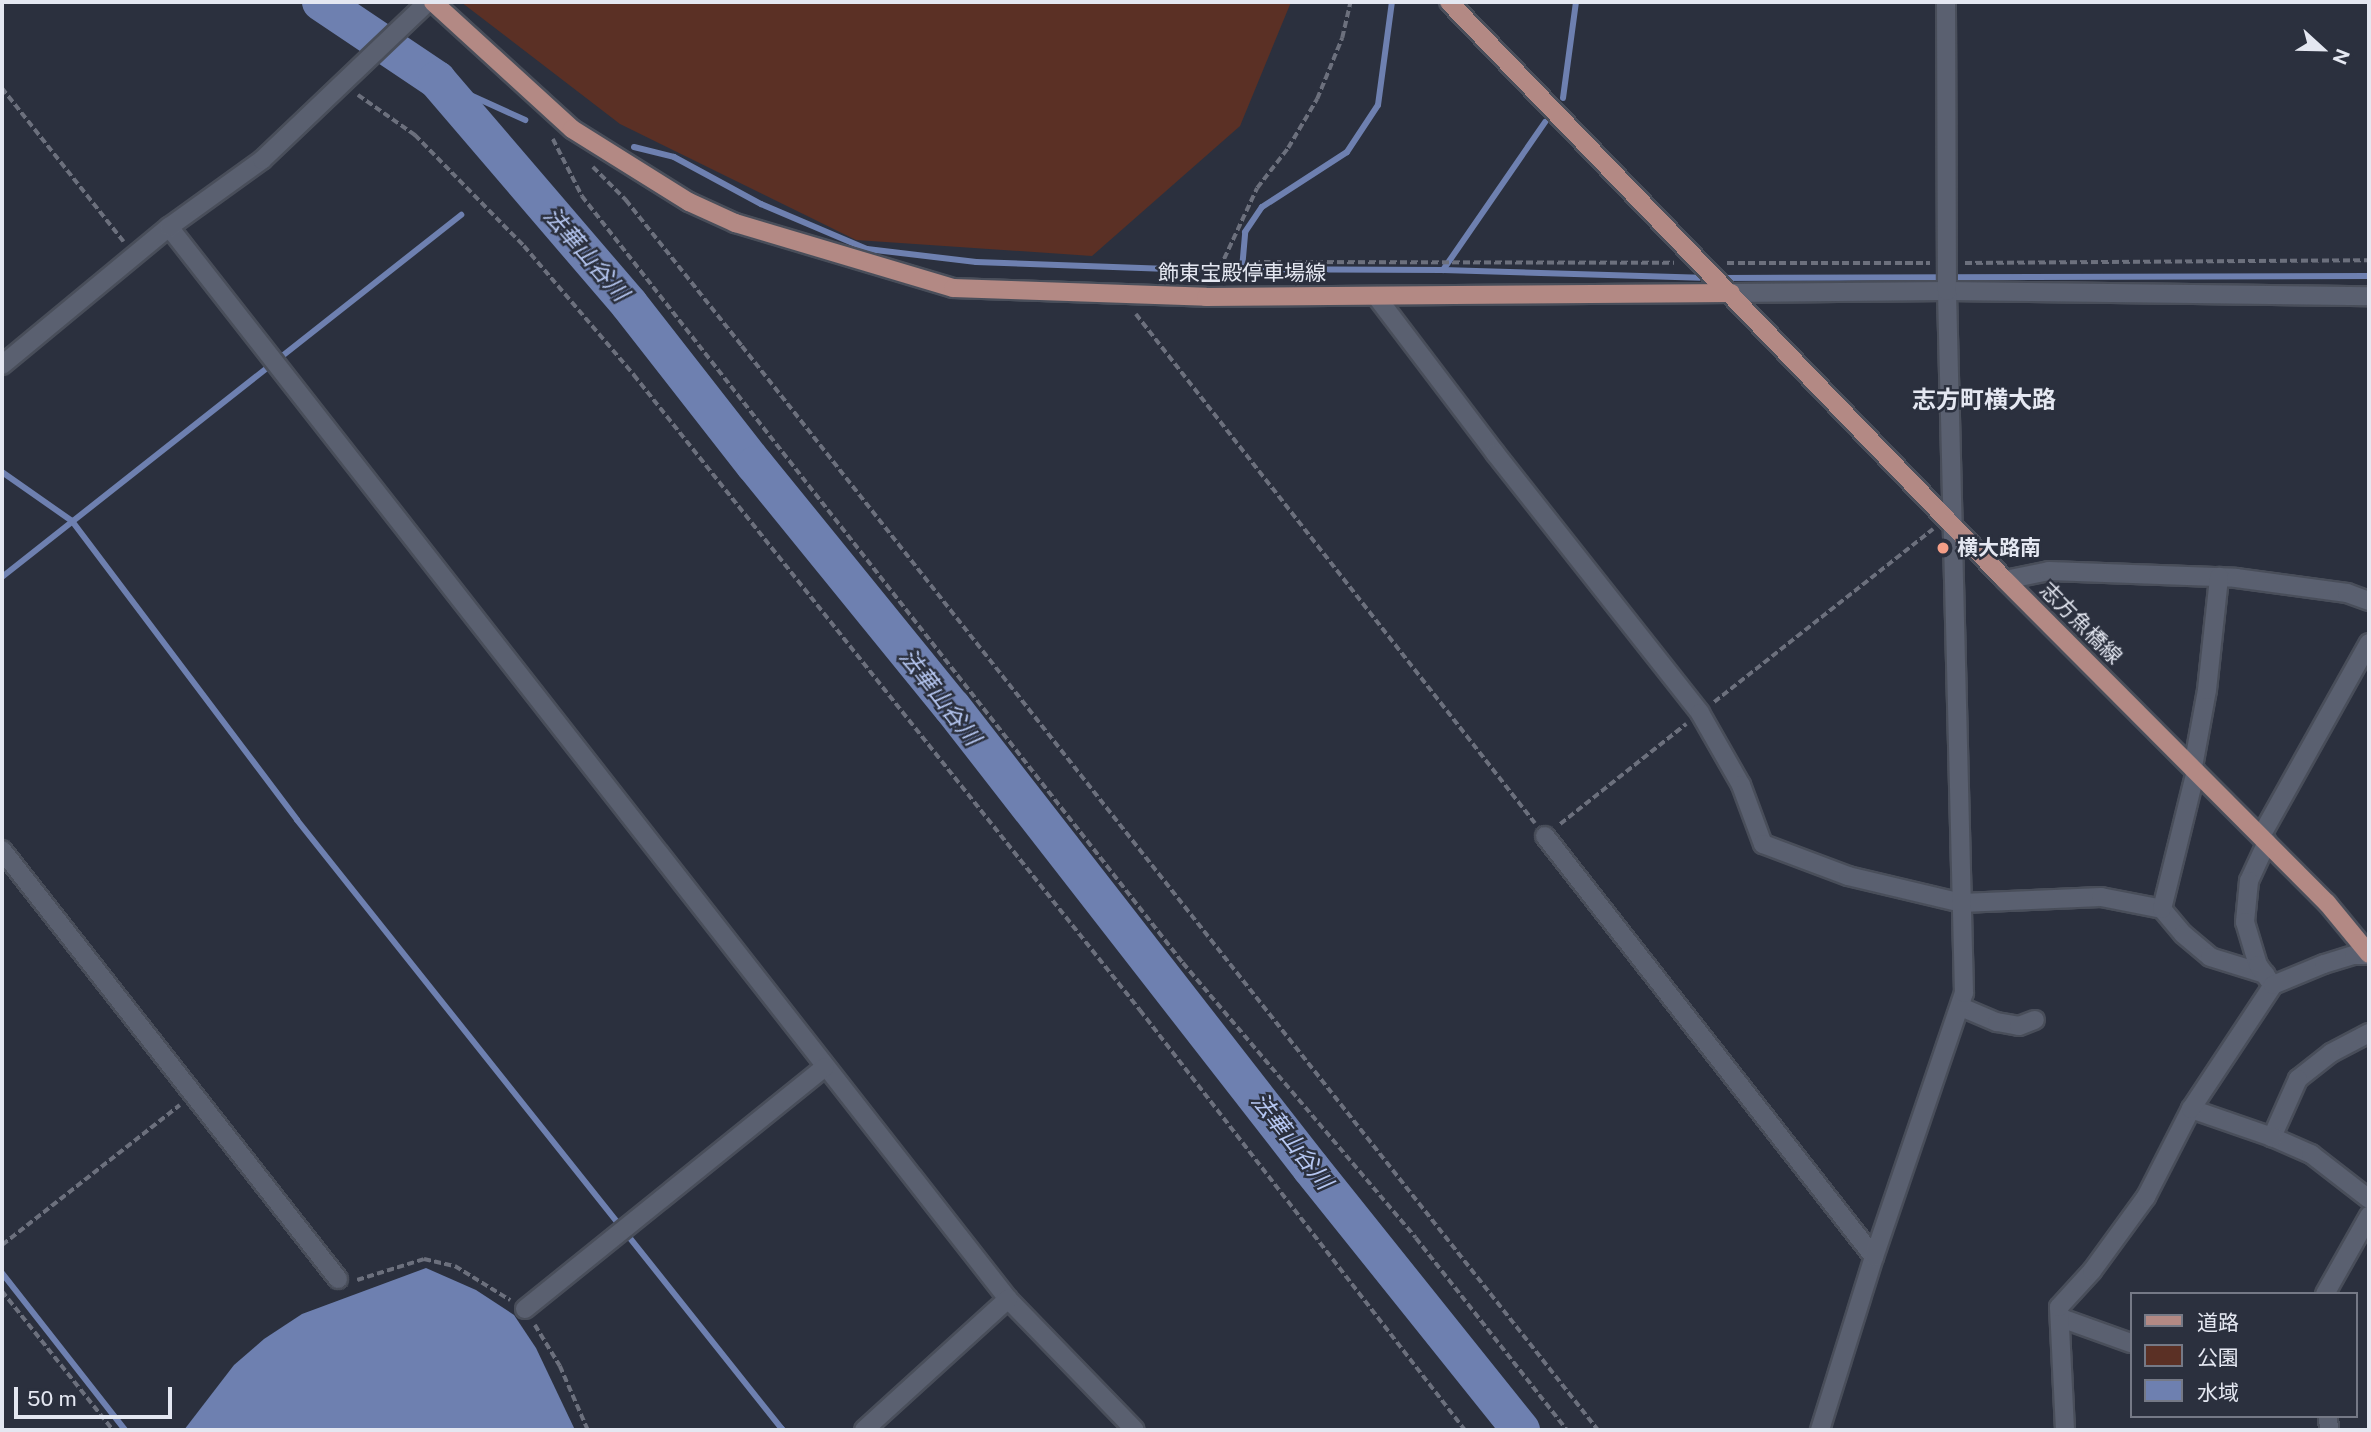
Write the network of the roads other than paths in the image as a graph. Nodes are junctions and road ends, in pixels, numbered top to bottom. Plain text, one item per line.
1 (430, 2) edge
2 (1449, 2) edge
3 (1946, 2) edge
4 (169, 227) junction
5 (1726, 288) junction
6 (1947, 291) junction
7 (1376, 296) junction
8 (2369, 296) edge
9 (2, 365) edge
10 (1953, 524) junction
11 (2219, 577) junction
12 (2005, 579) junction
13 (2369, 601) edge
14 (2369, 643) edge
15 (2194, 769) junction
16 (1545, 836) road end
17 (2264, 839) junction
18 (2, 850) edge
19 (1962, 902) junction
20 (2162, 909) junction
21 (2369, 955) edge
22 (2269, 980) junction
23 (1961, 1007) junction
24 (2035, 1020) dead end
25 (2369, 1033) edge
26 (825, 1067) junction
27 (2191, 1109) junction
28 (2272, 1137) junction
29 (2369, 1199) edge
30 (2369, 1216) edge
31 (1874, 1257) junction
32 (338, 1279) road end
33 (2326, 1292) edge
34 (1009, 1299) junction
35 (525, 1309) road end
36 (2061, 1318) junction
37 (2130, 1343) edge
38 (864, 1430) edge
39 (1134, 1430) edge
40 (1820, 1430) edge
41 (2065, 1430) edge

1 - 4 street
1 - 7 main road, 飾東宝殿停車場線
2 - 5 main road
3 - 6 street
4 - 9 street
4 - 26 street
5 - 6 street
5 - 7 main road, 飾東宝殿停車場線
5 - 10 main road, 志方魚橋線
6 - 8 street
6 - 10 street
7 - 19 street
10 - 12 main road, 志方魚橋線
10 - 19 street
11 - 12 street
11 - 13 street
11 - 15 street
12 - 15 main road, 志方魚橋線
14 - 17 street
15 - 17 main road, 志方魚橋線
15 - 20 street
16 - 31 street
17 - 21 main road, 志方魚橋線
17 - 22 street
18 - 32 street
19 - 20 street
19 - 23 street
20 - 22 street
21 - 22 street
22 - 27 street
23 - 24 street
23 - 31 street
25 - 28 street
26 - 34 street
26 - 35 street
27 - 28 street
27 - 36 street
28 - 29 street
30 - 33 street
31 - 40 street
34 - 38 street
34 - 39 street
36 - 37 street
36 - 41 street

